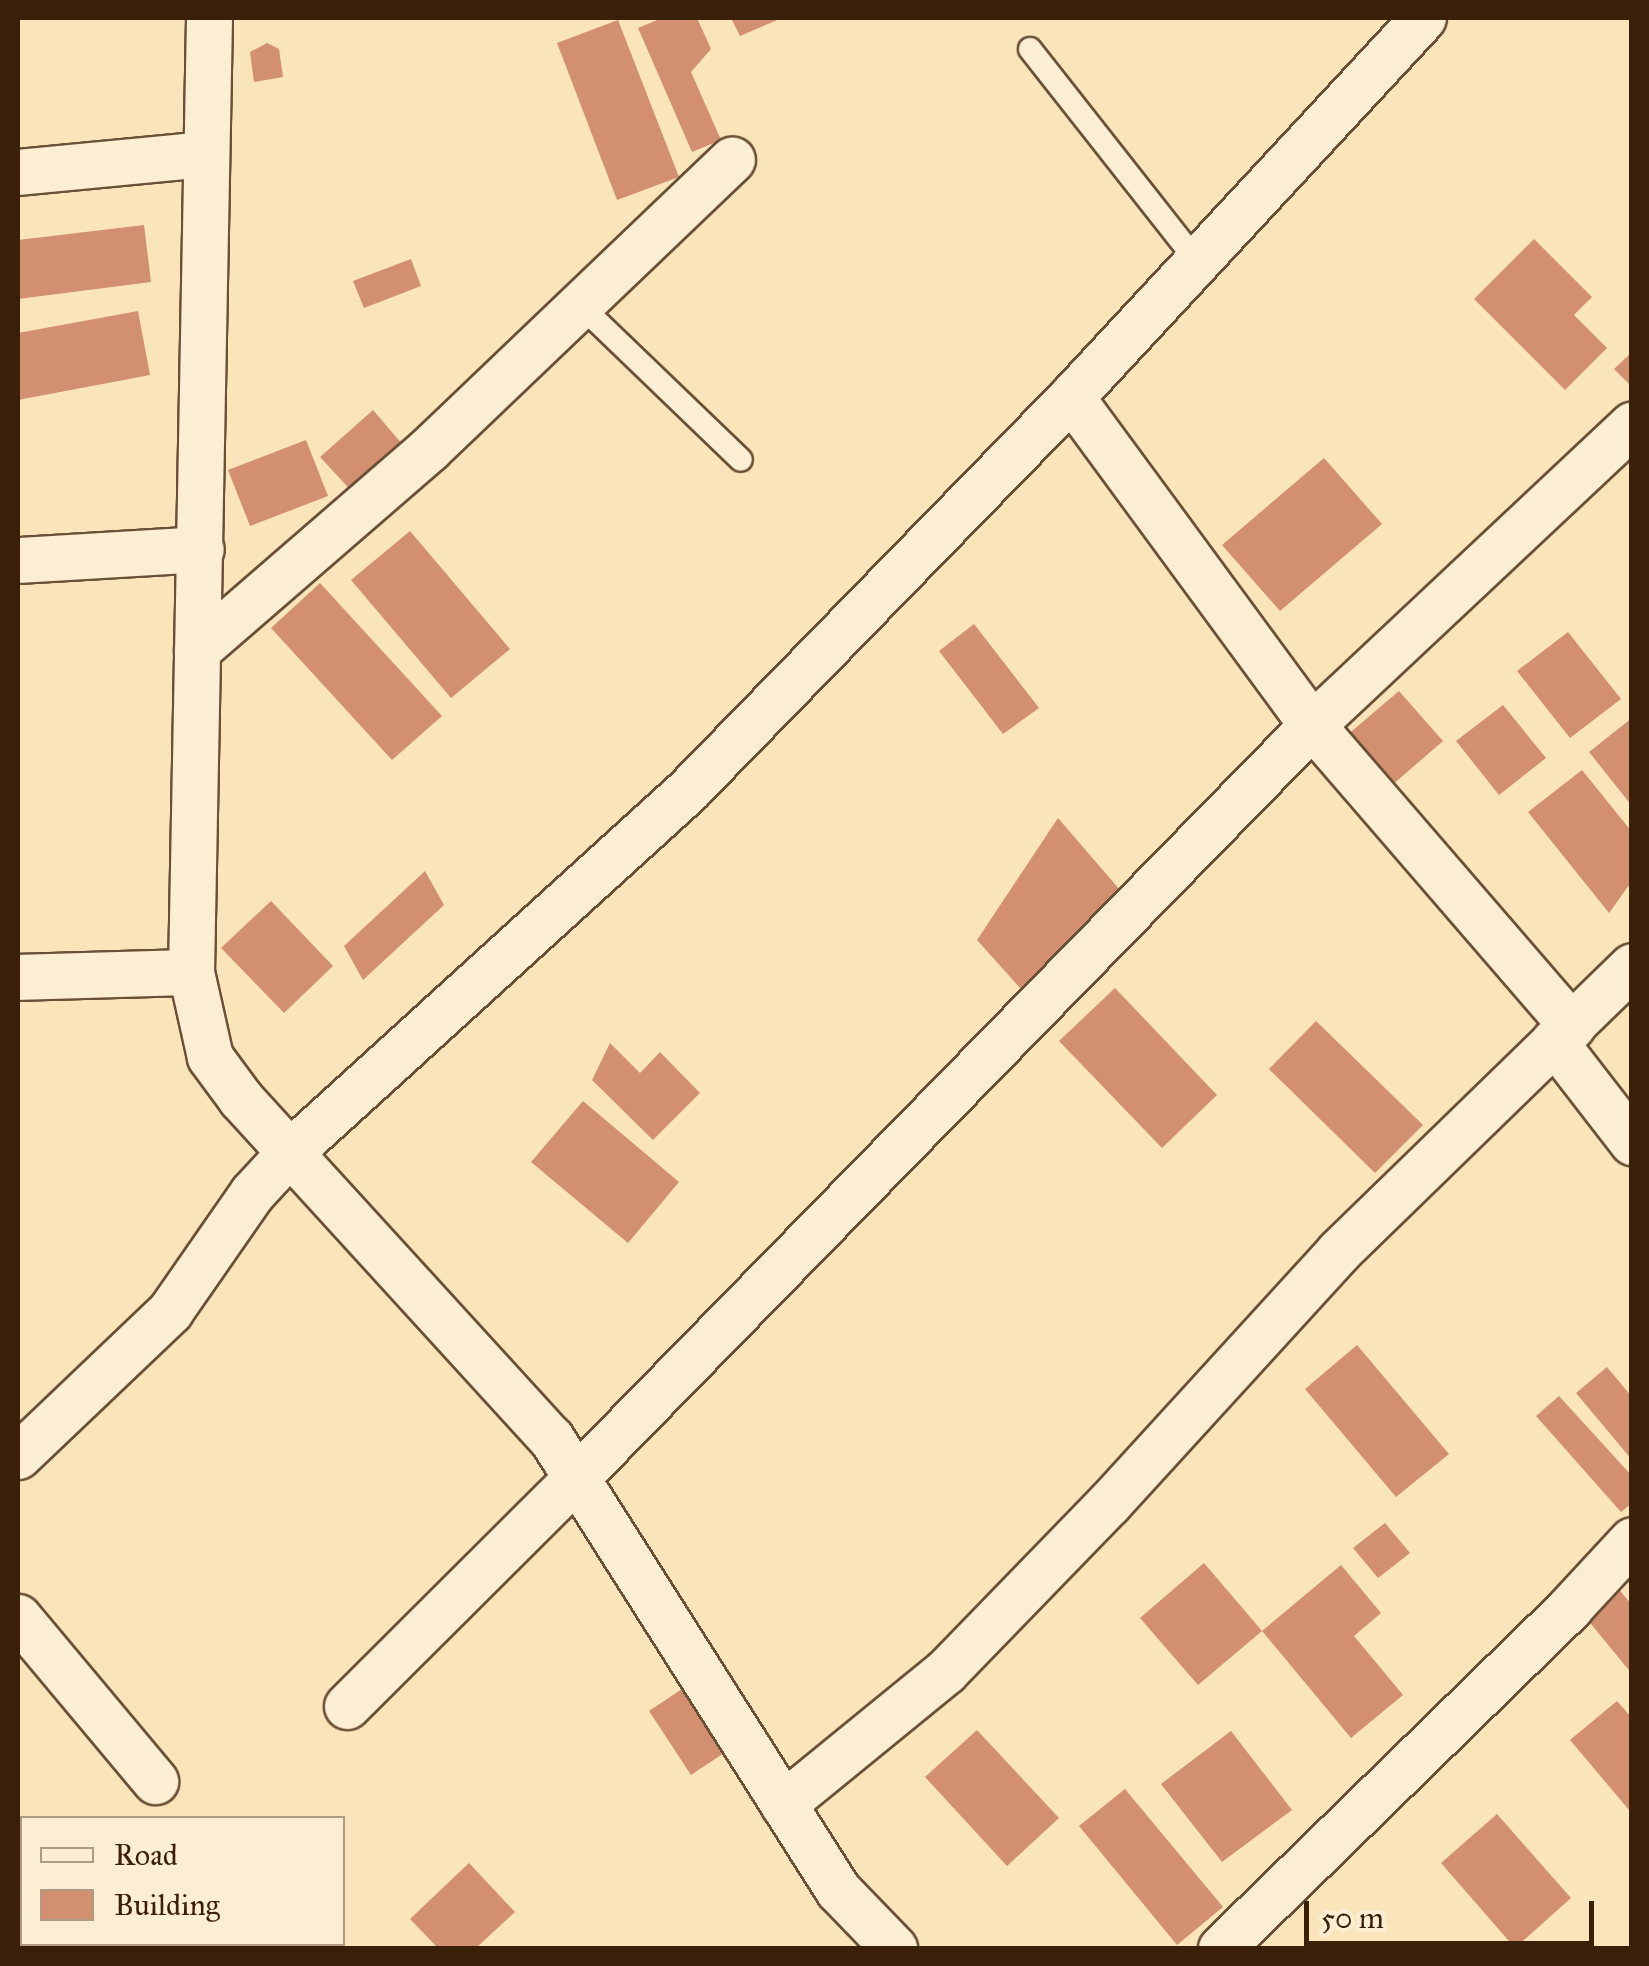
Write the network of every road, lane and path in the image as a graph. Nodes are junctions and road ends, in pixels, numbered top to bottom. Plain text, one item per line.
1 (208, 18) edge
2 (1423, 18) edge
3 (1030, 49) dead end
4 (205, 154) junction
5 (732, 160) dead end
6 (18, 172) edge
7 (1196, 260) junction
8 (580, 305) junction
9 (1071, 397) junction
10 (1632, 425) edge
11 (741, 460) dead end
12 (201, 549) junction
13 (18, 560) edge
14 (197, 650) junction
15 (1312, 725) junction
16 (1632, 966) edge
17 (191, 972) junction
18 (18, 977) edge
19 (1563, 1033) junction
20 (1632, 1142) edge
21 (290, 1152) junction
22 (18, 1456) edge
23 (576, 1478) junction
24 (1632, 1540) edge
25 (18, 1617) edge
26 (347, 1706) dead end
27 (155, 1781) dead end
28 (782, 1804) junction
29 (894, 1948) edge
30 (1221, 1948) edge

1 - 4 street
2 - 7 street
3 - 7 lane
4 - 6 street
4 - 12 street
5 - 8 street
7 - 9 street
8 - 11 lane
8 - 14 street
9 - 15 street
9 - 21 street
10 - 15 street
12 - 13 street
12 - 14 street
14 - 17 street
15 - 19 street
15 - 23 street
16 - 19 street
17 - 18 street
17 - 21 street
19 - 20 street
19 - 28 street
21 - 22 street
21 - 23 street
23 - 26 street
23 - 28 street
24 - 30 street
25 - 27 street
28 - 29 street

